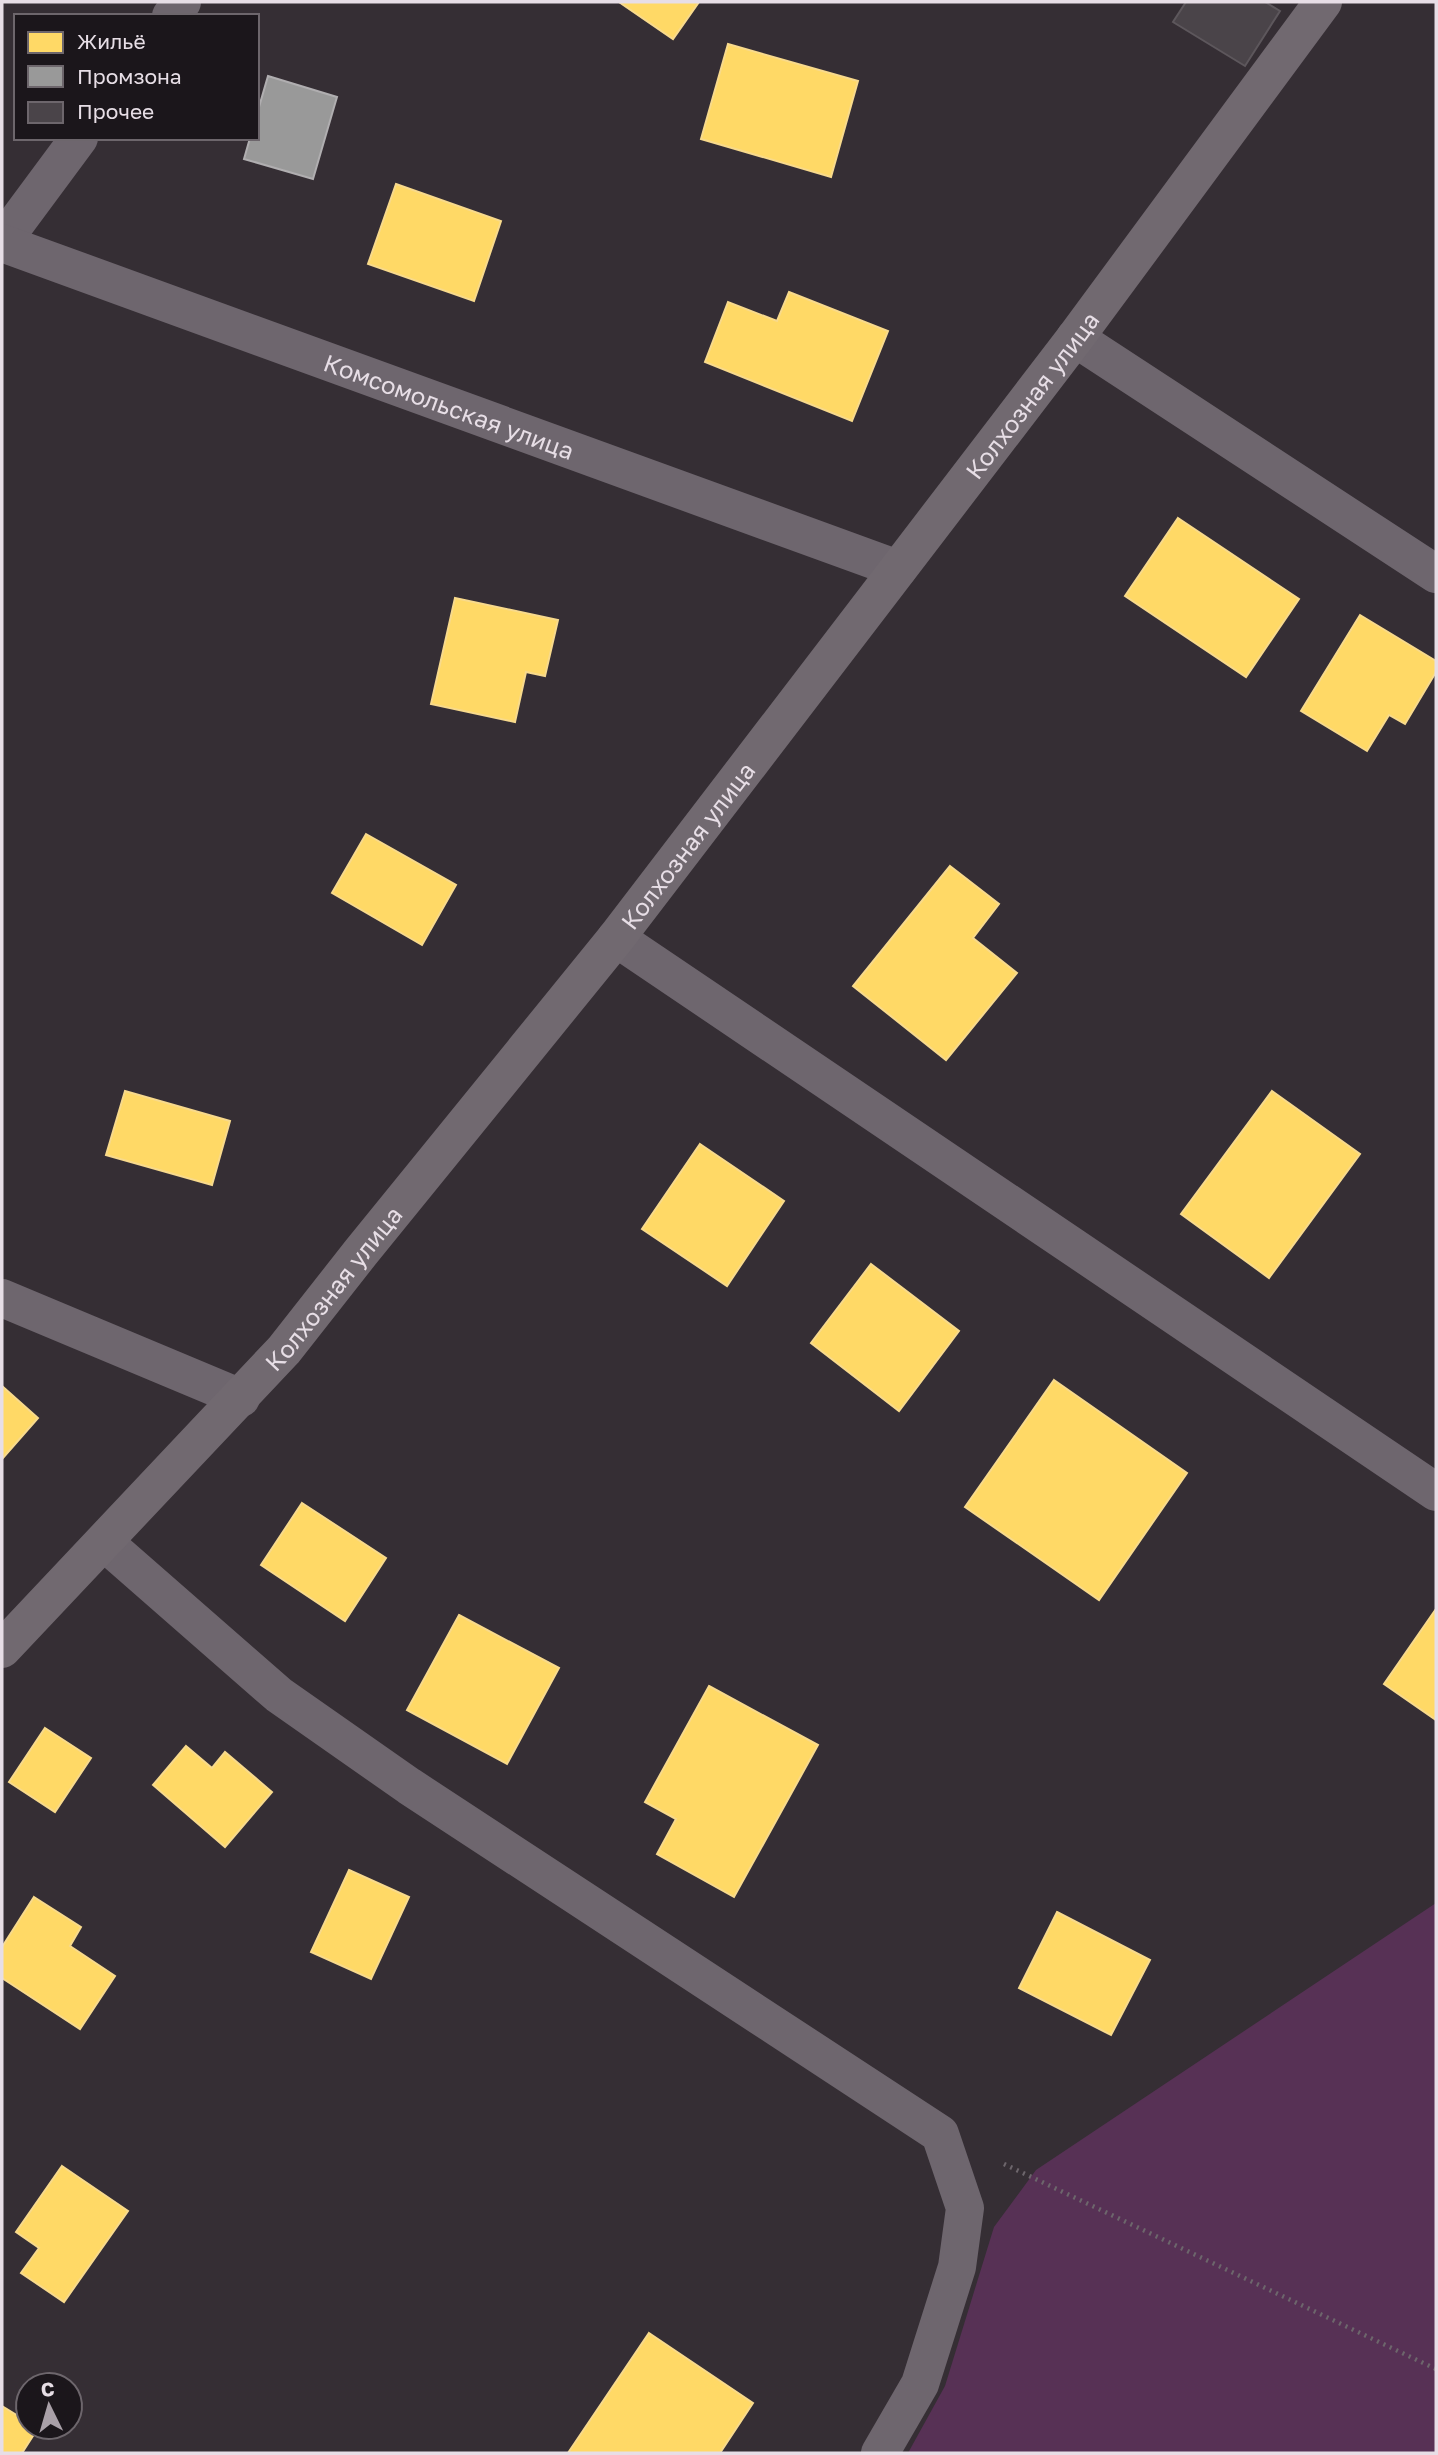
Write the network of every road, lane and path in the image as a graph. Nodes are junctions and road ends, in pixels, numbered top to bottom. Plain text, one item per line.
1 (1323, 2) edge
2 (78, 140) edge
3 (2, 242) edge
4 (1075, 338) junction
5 (898, 569) junction
6 (1436, 574) edge
7 (616, 938) junction
8 (2, 1298) edge
9 (241, 1398) junction
10 (1436, 1492) edge
11 (104, 1542) junction
12 (2, 1649) edge
13 (940, 2134) junction
14 (1436, 2369) edge
15 (880, 2453) edge

1 - 4 main road, Колхозная улица
2 - 3 street
3 - 5 street, Комсомольская улица
4 - 5 main road, Колхозная улица
4 - 6 street
5 - 7 main road, Колхозная улица
7 - 9 main road, Колхозная улица
7 - 10 street
8 - 9 street
9 - 11 main road, Колхозная улица
11 - 12 main road, Колхозная улица
11 - 13 street
13 - 14 path
13 - 15 street

